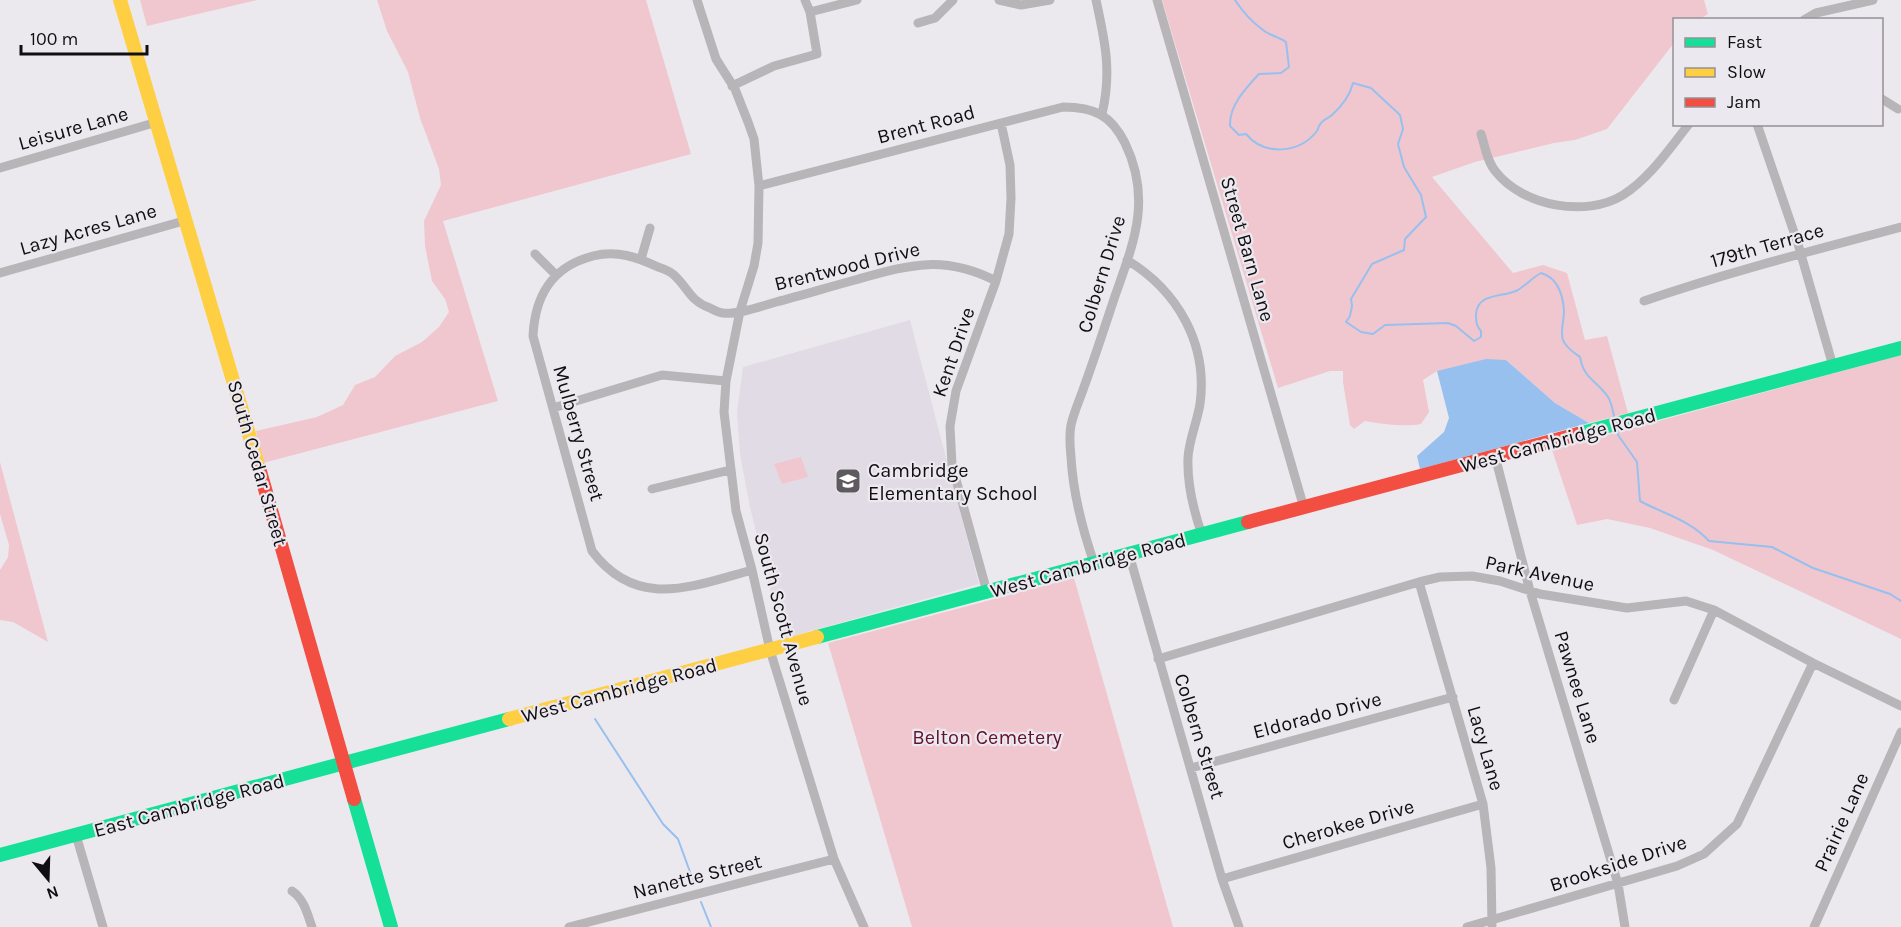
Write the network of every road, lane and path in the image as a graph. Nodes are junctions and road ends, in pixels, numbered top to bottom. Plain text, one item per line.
1 (120, 0) edge
2 (697, 0) edge
3 (805, 0) edge
4 (857, 0) edge
5 (953, 0) edge
6 (999, 0) edge
7 (1050, 0) edge
8 (1095, 0) edge
9 (1157, 0) edge
10 (1873, 0) edge
11 (810, 12) junction
12 (1818, 16) edge
13 (918, 23) dead end
14 (732, 86) junction
15 (1883, 100) edge
16 (1898, 109) dead end
17 (1102, 114) junction
18 (157, 122) junction
19 (1000, 123) junction
20 (1687, 126) edge
21 (1758, 126) edge
22 (1481, 134) dead end
23 (0, 168) edge
24 (759, 186) junction
25 (187, 220) junction
26 (1901, 227) edge
27 (651, 228) dead end
28 (1800, 253) junction
29 (534, 254) dead end
30 (641, 259) junction
31 (1127, 260) junction
32 (0, 273) edge
33 (556, 275) junction
34 (996, 281) junction
35 (1644, 301) dead end
36 (740, 311) junction
37 (533, 336) joint
38 (1901, 348) edge
39 (1833, 366) junction
40 (726, 381) junction
41 (553, 408) junction
42 (1495, 456) junction
43 (730, 470) junction
44 (652, 489) dead end
45 (1304, 508) junction
46 (1202, 535) junction
47 (1129, 554) junction
48 (1094, 563) junction
49 (752, 570) junction
50 (1419, 582) junction
51 (1530, 591) junction
52 (987, 592) junction
53 (1714, 610) junction
54 (770, 650) junction
55 (1158, 659) junction
56 (1813, 663) junction
57 (1452, 697) junction
58 (1674, 700) dead end
59 (1901, 706) edge
60 (1901, 732) edge
61 (344, 764) junction
62 (1191, 768) junction
63 (1483, 804) junction
64 (76, 835) junction
65 (0, 855) edge
66 (834, 859) junction
67 (1222, 879) junction
68 (1618, 884) junction
69 (292, 891) dead end
70 (1492, 924) edge
71 (103, 927) edge
72 (312, 927) edge
73 (391, 927) edge
74 (569, 927) edge
75 (864, 927) edge
76 (1239, 927) edge
77 (1467, 927) edge
78 (1625, 927) edge
79 (1814, 927) edge

1 - 18 street, South Cedar Street
2 - 14 street
3 - 11 street
4 - 11 street
5 - 13 street
6 - 7 street
8 - 17 street
9 - 45 street, Street Barn Lane
10 - 12 street
11 - 14 street
14 - 24 street
15 - 16 street
17 - 19 street, Brent Road
17 - 31 street, Colbern Drive
18 - 23 street, Leisure Lane
18 - 25 street, South Cedar Street
19 - 24 street, Brent Road
19 - 34 street, Kent Drive
20 - 22 street
21 - 28 street
24 - 36 street, Brentwood Drive
25 - 32 street, Lazy Acres Lane
25 - 61 street, South Cedar Street
26 - 28 street, 179th Terrace
27 - 30 street
28 - 35 street, 179th Terrace
28 - 39 street
29 - 33 street
30 - 33 street, Brentwood Drive
30 - 36 street, Brentwood Drive
31 - 46 street
31 - 48 street, Colbern Drive
33 - 37 street, Brentwood Drive
34 - 36 street, Brentwood Drive
34 - 52 street, Kent Drive
36 - 40 street, South Scott Avenue
37 - 41 street, Mulberry Street
38 - 39 street, West Cambridge Road
39 - 42 street, West Cambridge Road
40 - 41 street
40 - 43 street, South Scott Avenue
41 - 49 street, Mulberry Street
42 - 45 street, West Cambridge Road
42 - 51 street, Pawnee Lane
43 - 44 street
43 - 49 street, South Scott Avenue
45 - 46 street, West Cambridge Road
46 - 47 street, West Cambridge Road
47 - 48 street, West Cambridge Road
47 - 55 street, Colbern Street
48 - 52 street, West Cambridge Road
49 - 54 street, South Scott Avenue
50 - 51 street, Park Avenue
50 - 55 street, Park Avenue
50 - 57 street, Lacy Lane
51 - 53 street, Park Avenue
51 - 68 street, Pawnee Lane
52 - 54 street, West Cambridge Road
53 - 56 street, Park Avenue
53 - 58 street
54 - 61 street, West Cambridge Road
54 - 66 street, South Scott Avenue
55 - 62 street, Colbern Street
56 - 59 street, Park Avenue
56 - 68 street, Brookside Drive
57 - 62 street, Eldorado Drive
57 - 63 street, Lacy Lane
60 - 79 street, Prairie Lane
61 - 64 street, East Cambridge Road
61 - 73 street, South Cedar Street
62 - 67 street, Colbern Street
63 - 67 street, Cherokee Drive
63 - 70 street, Lacy Lane
64 - 65 street, East Cambridge Road
64 - 71 street
66 - 74 street, Nanette Street
66 - 75 street, South Scott Avenue
67 - 76 street, Colbern Street
68 - 70 street, Brookside Drive
68 - 78 street, Pawnee Lane
69 - 72 street
70 - 77 street, Brookside Drive

